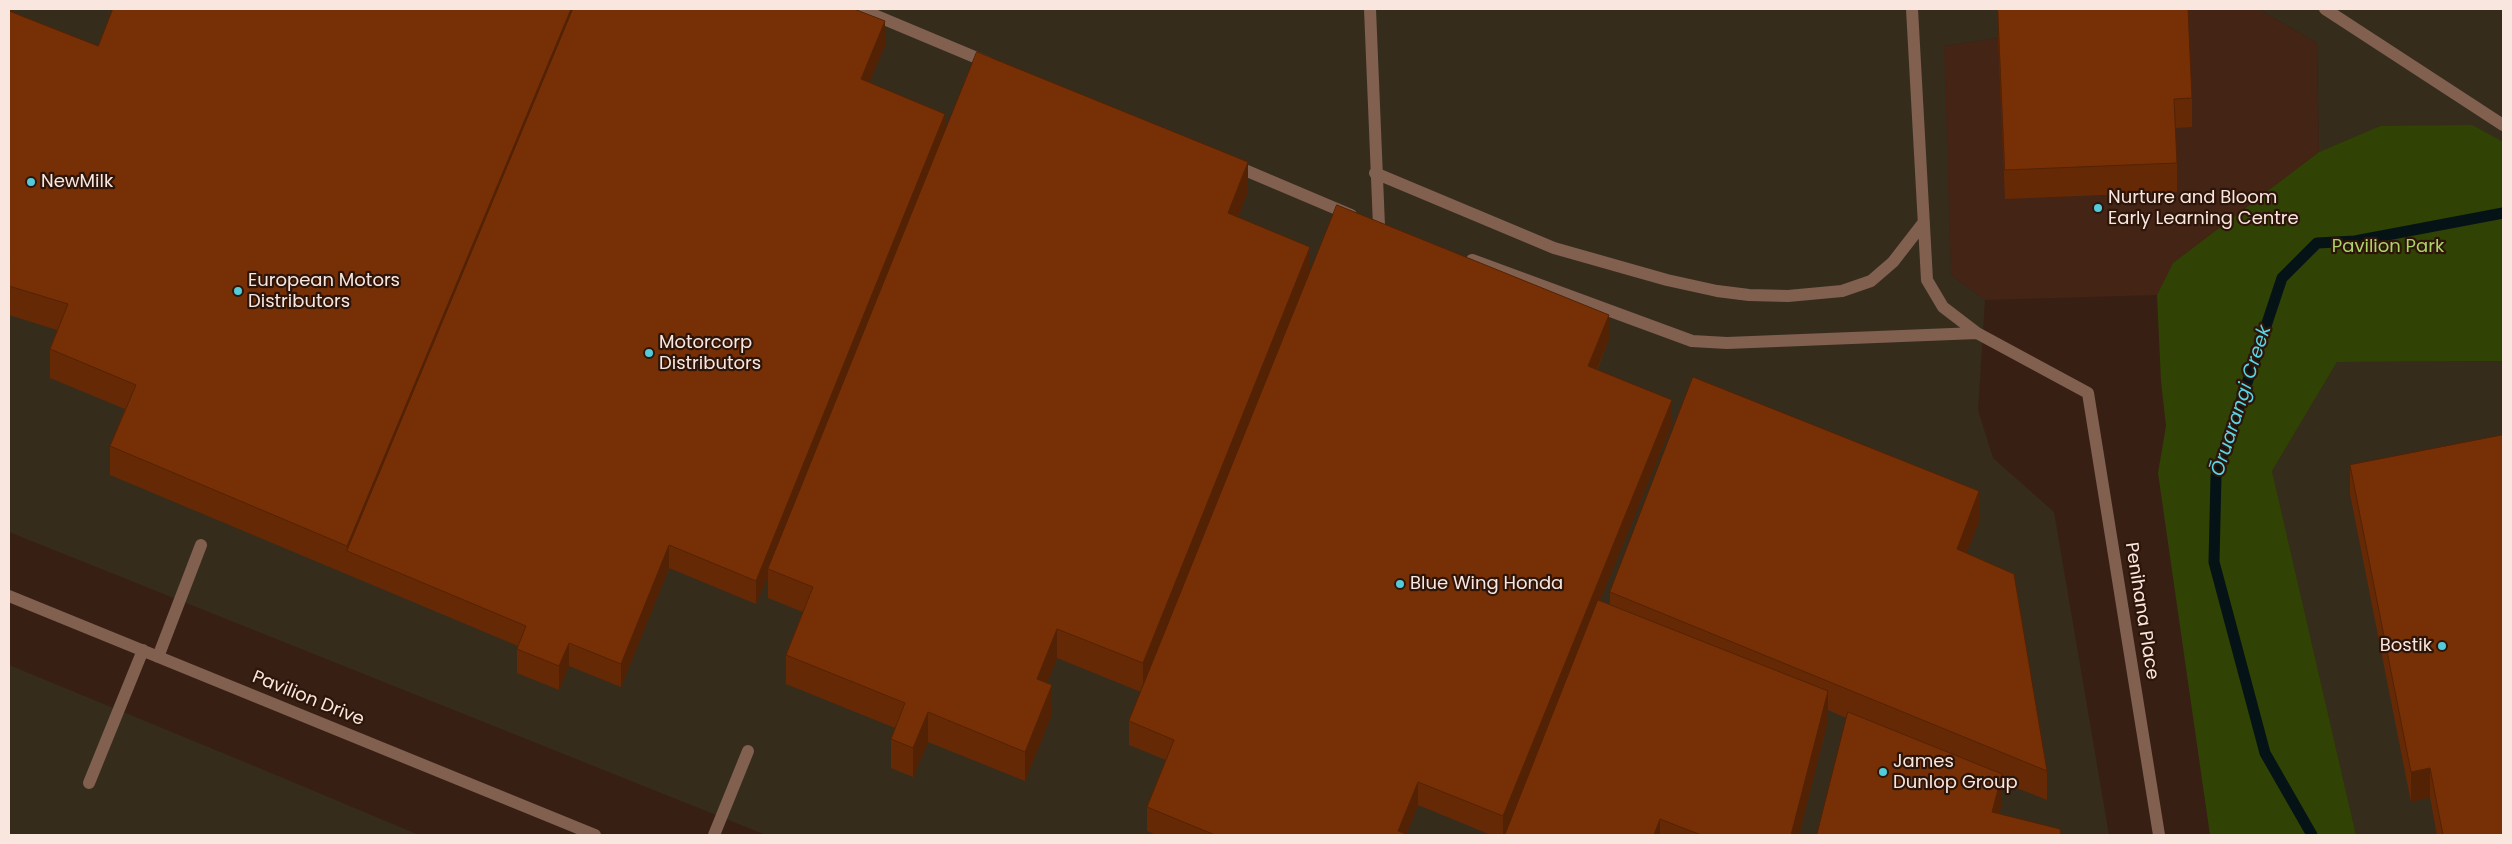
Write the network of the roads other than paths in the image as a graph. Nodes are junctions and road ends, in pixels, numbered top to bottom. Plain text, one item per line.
1 (860, 9) edge
2 (1370, 9) edge
3 (1912, 9) edge
4 (2325, 9) edge
5 (1005, 70) edge
6 (2503, 125) edge
7 (1224, 162) edge
8 (1375, 173) junction
9 (1924, 222) junction
10 (1462, 257) edge
11 (1976, 334) junction
12 (201, 545) dead end
13 (9, 596) edge
14 (142, 650) junction
15 (158, 657) junction
16 (748, 751) dead end
17 (89, 783) dead end
18 (595, 835) edge
19 (714, 835) edge
20 (2159, 835) edge

1 - 5 street
2 - 8 street
3 - 9 street
4 - 6 street
7 - 8 street
8 - 9 street
9 - 11 street
10 - 11 street
11 - 20 street, Penihana Place
12 - 15 street
13 - 14 street, Pavilion Drive
14 - 15 street, Pavilion Drive
14 - 17 street
15 - 18 street, Pavilion Drive
16 - 19 street

